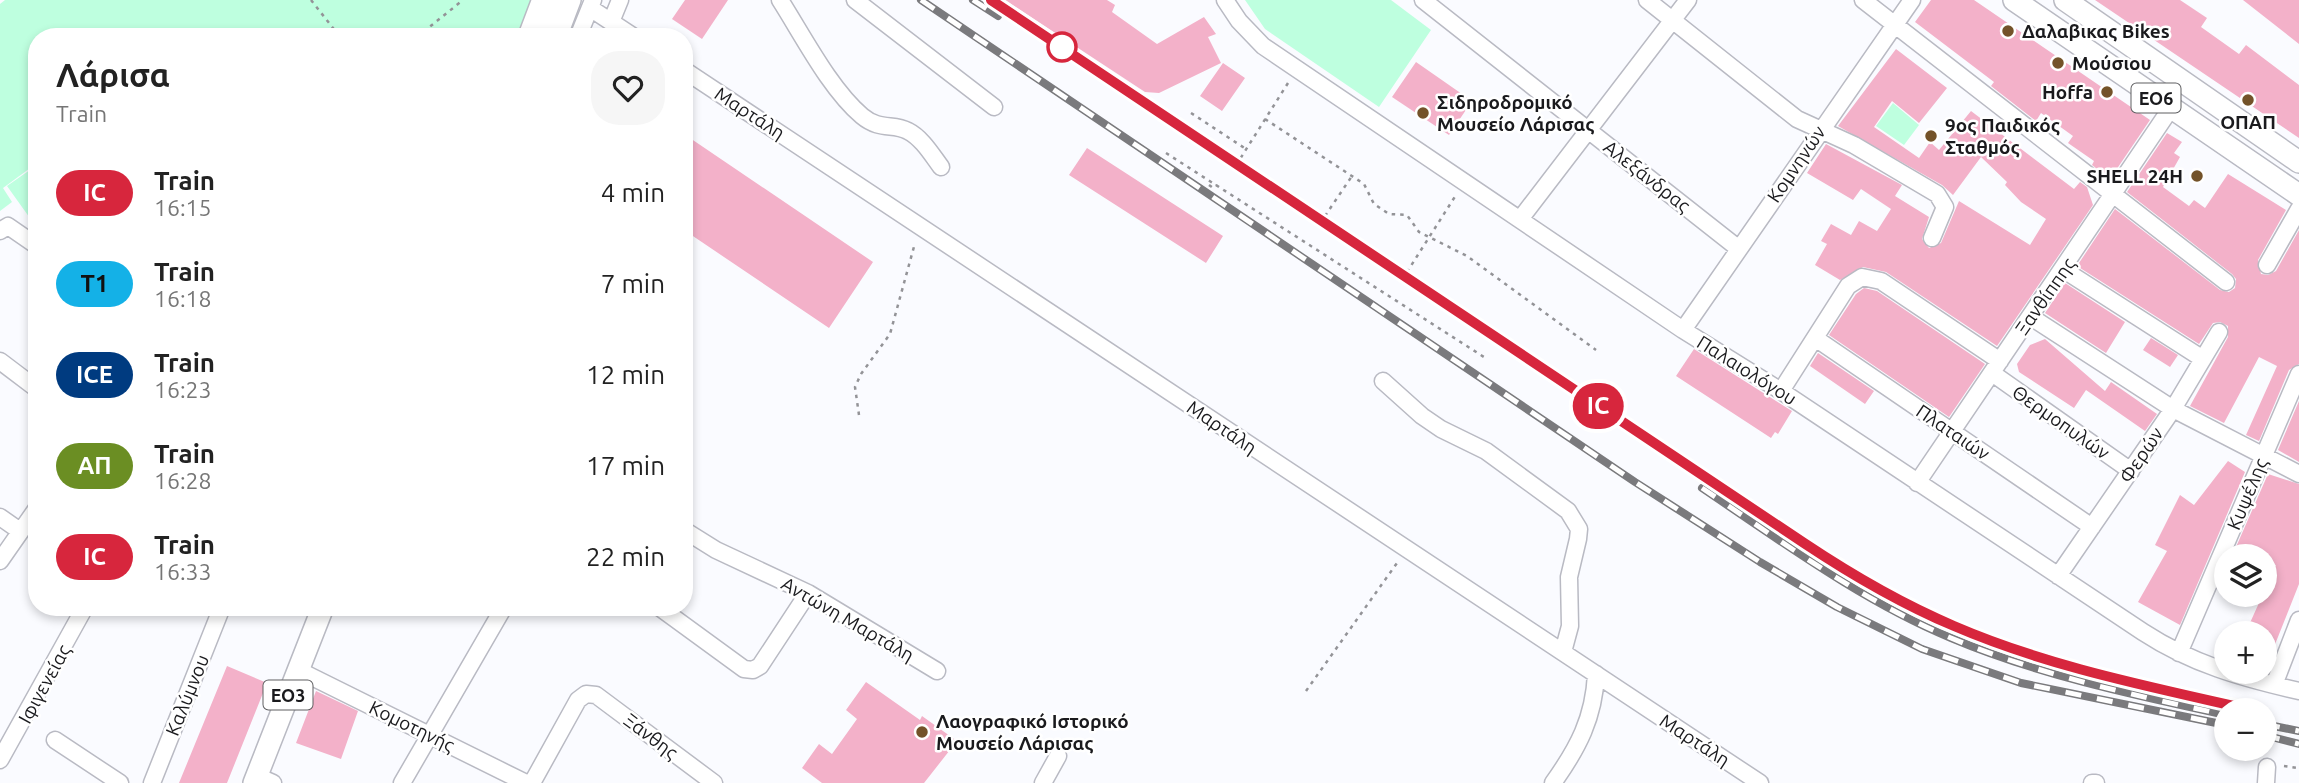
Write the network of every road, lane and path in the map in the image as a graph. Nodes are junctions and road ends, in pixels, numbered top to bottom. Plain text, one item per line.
1 (311, 0) edge
2 (463, 0) edge
3 (540, 0) edge
4 (552, 0) edge
5 (620, 0) edge
6 (780, 0) edge
7 (855, 0) edge
8 (1225, 0) edge
9 (1423, 0) edge
10 (1647, 0) edge
11 (1688, 0) edge
12 (1863, 0) edge
13 (1912, 0) edge
14 (2014, 0) edge
15 (2065, 0) edge
16 (584, 3) edge
17 (1673, 20) junction
18 (611, 22) junction
19 (1894, 24) junction
20 (333, 28) edge
21 (427, 28) edge
22 (529, 28) edge
23 (541, 28) edge
24 (563, 28) edge
25 (580, 28) edge
26 (620, 28) edge
27 (1297, 68) junction
28 (693, 76) edge
29 (994, 107) dead end
30 (2171, 108) junction
31 (1191, 113) dead end
32 (1265, 120) junction
33 (1589, 130) junction
34 (1819, 130) junction
35 (1246, 149) junction
36 (1166, 153) dead end
37 (2299, 162) edge
38 (941, 167) dead end
39 (1352, 176) junction
40 (1465, 180) junction
41 (1209, 185) dead end
42 (1221, 188) junction
43 (2299, 195) edge
44 (2114, 197) junction
45 (2299, 209) edge
46 (1325, 216) junction
47 (1521, 218) junction
48 (922, 227) junction
49 (4, 228) edge
50 (1429, 237) junction
51 (1932, 238) dead end
52 (28, 241) edge
53 (1739, 249) junction
54 (2267, 265) dead end
55 (2064, 270) junction
56 (1407, 273) junction
57 (2226, 282) dead end
58 (2031, 317) junction
59 (1683, 330) junction
60 (2219, 332) dead end
61 (1815, 338) junction
62 (1596, 350) dead end
63 (1488, 359) dead end
64 (2203, 359) junction
65 (0, 361) edge
66 (1538, 361) dead end
67 (1996, 367) junction
68 (2299, 374) edge
69 (1383, 381) dead end
70 (28, 382) edge
71 (1781, 391) junction
72 (2172, 409) junction
73 (859, 415) dead end
74 (1951, 431) junction
75 (2262, 458) junction
76 (2131, 471) junction
77 (2299, 474) edge
78 (1917, 483) junction
79 (0, 517) edge
80 (28, 520) edge
81 (2092, 527) junction
82 (20, 531) junction
83 (693, 536) edge
84 (1407, 549) junction
85 (0, 561) edge
86 (2058, 576) junction
87 (808, 593) junction
88 (80, 616) edge
89 (218, 616) edge
90 (319, 616) edge
91 (499, 616) edge
92 (671, 616) edge
93 (2299, 620) edge
94 (1563, 652) junction
95 (2179, 653) junction
96 (298, 670) junction
97 (937, 671) dead end
98 (1596, 674) junction
99 (2274, 685) junction
100 (1306, 691) dead end
101 (2299, 691) edge
102 (429, 734) junction
103 (55, 740) dead end
104 (1058, 756) dead end
105 (0, 760) edge
106 (2298, 768) edge
107 (2270, 772) edge
108 (261, 781) edge
109 (120, 783) edge
110 (152, 783) edge
111 (402, 783) edge
112 (526, 783) edge
113 (532, 783) edge
114 (714, 783) edge
115 (1042, 783) edge
116 (1553, 783) edge
117 (1760, 783) edge

1 - 20 path
2 - 21 path
3 - 22 street
4 - 23 main road
5 - 18 street
6 - 38 street
7 - 29 street
8 - 27 street, Παλαιολόγου
9 - 33 street, Αλεξάνδρας
10 - 17 street
11 - 17 street
12 - 19 street
13 - 19 street, Κομνηνών
14 - 30 main road, ΕΟ6
15 - 37 main road, ΕΟ6
16 - 18 street
16 - 24 main road
16 - 25 street
17 - 33 street
17 - 34 street
18 - 26 street
19 - 34 street, Κομνηνών
19 - 44 street
27 - 32 path
27 - 40 street, Παλαιολόγου
28 - 48 street, Μαρτάλη
30 - 43 main road, ΕΟ6
30 - 44 street, Ξανθίππης
31 - 35 path
32 - 35 path
32 - 39 path
33 - 47 street
33 - 53 street, Αλεξάνδρας
34 - 51 street
34 - 53 street, Κομνηνών
35 - 46 path
36 - 42 path
39 - 46 path
39 - 50 path
40 - 47 street, Παλαιολόγου
40 - 50 path
41 - 42 path
42 - 63 path
44 - 55 street, Ξανθίππης
44 - 57 street
45 - 54 street
46 - 56 path
47 - 59 street, Παλαιολόγου
48 - 73 path
48 - 84 street, Μαρτάλη
49 - 52 street
50 - 56 path
50 - 62 path
53 - 59 street, Κομνηνών
55 - 58 street, Ξανθίππης
55 - 64 street
56 - 66 path
58 - 67 street, Ξανθίππης
58 - 72 street
59 - 71 street, Παλαιολόγου
60 - 64 street, Φερών
61 - 67 street, Θερμοπυλών
61 - 71 street
61 - 74 street, Πλαταιών
64 - 72 street, Φερών
65 - 70 street
67 - 74 street, Ξανθίππης
67 - 76 street, Θερμοπυλών
68 - 75 street, Κυψέλης
69 - 94 street
71 - 78 street, Παλαιολόγου
72 - 75 street
72 - 76 street, Φερών
74 - 78 street, Ξανθίππης
74 - 81 street, Πλαταιών
75 - 77 street
75 - 95 street, Κυψέλης
76 - 81 street, Φερών
78 - 86 street, Παλαιολόγου
79 - 82 street
80 - 82 street
81 - 86 street, Φερών
82 - 85 street
83 - 87 street, Αντώνη Μαρτάλη
84 - 94 street, Μαρτάλη
84 - 100 path
86 - 95 street, Παλαιολόγου
87 - 92 street
87 - 97 street, Αντώνη Μαρτάλη
88 - 105 street, Ιφιγενείας
89 - 110 street, Καλύμνου
90 - 96 main road, ΕΟ3
91 - 102 street
93 - 99 street
94 - 98 street, Μαρτάλη
95 - 99 street, Παλαιολόγου
96 - 102 street, Κομοτηνής
96 - 108 main road, ΕΟ3
98 - 116 street
98 - 117 street, Μαρτάλη
99 - 101 street, Παλαιολόγου
102 - 111 street
102 - 112 street, Κομοτηνής
103 - 109 street
104 - 115 street
106 - 107 path
113 - 114 street, Ξάνθης

